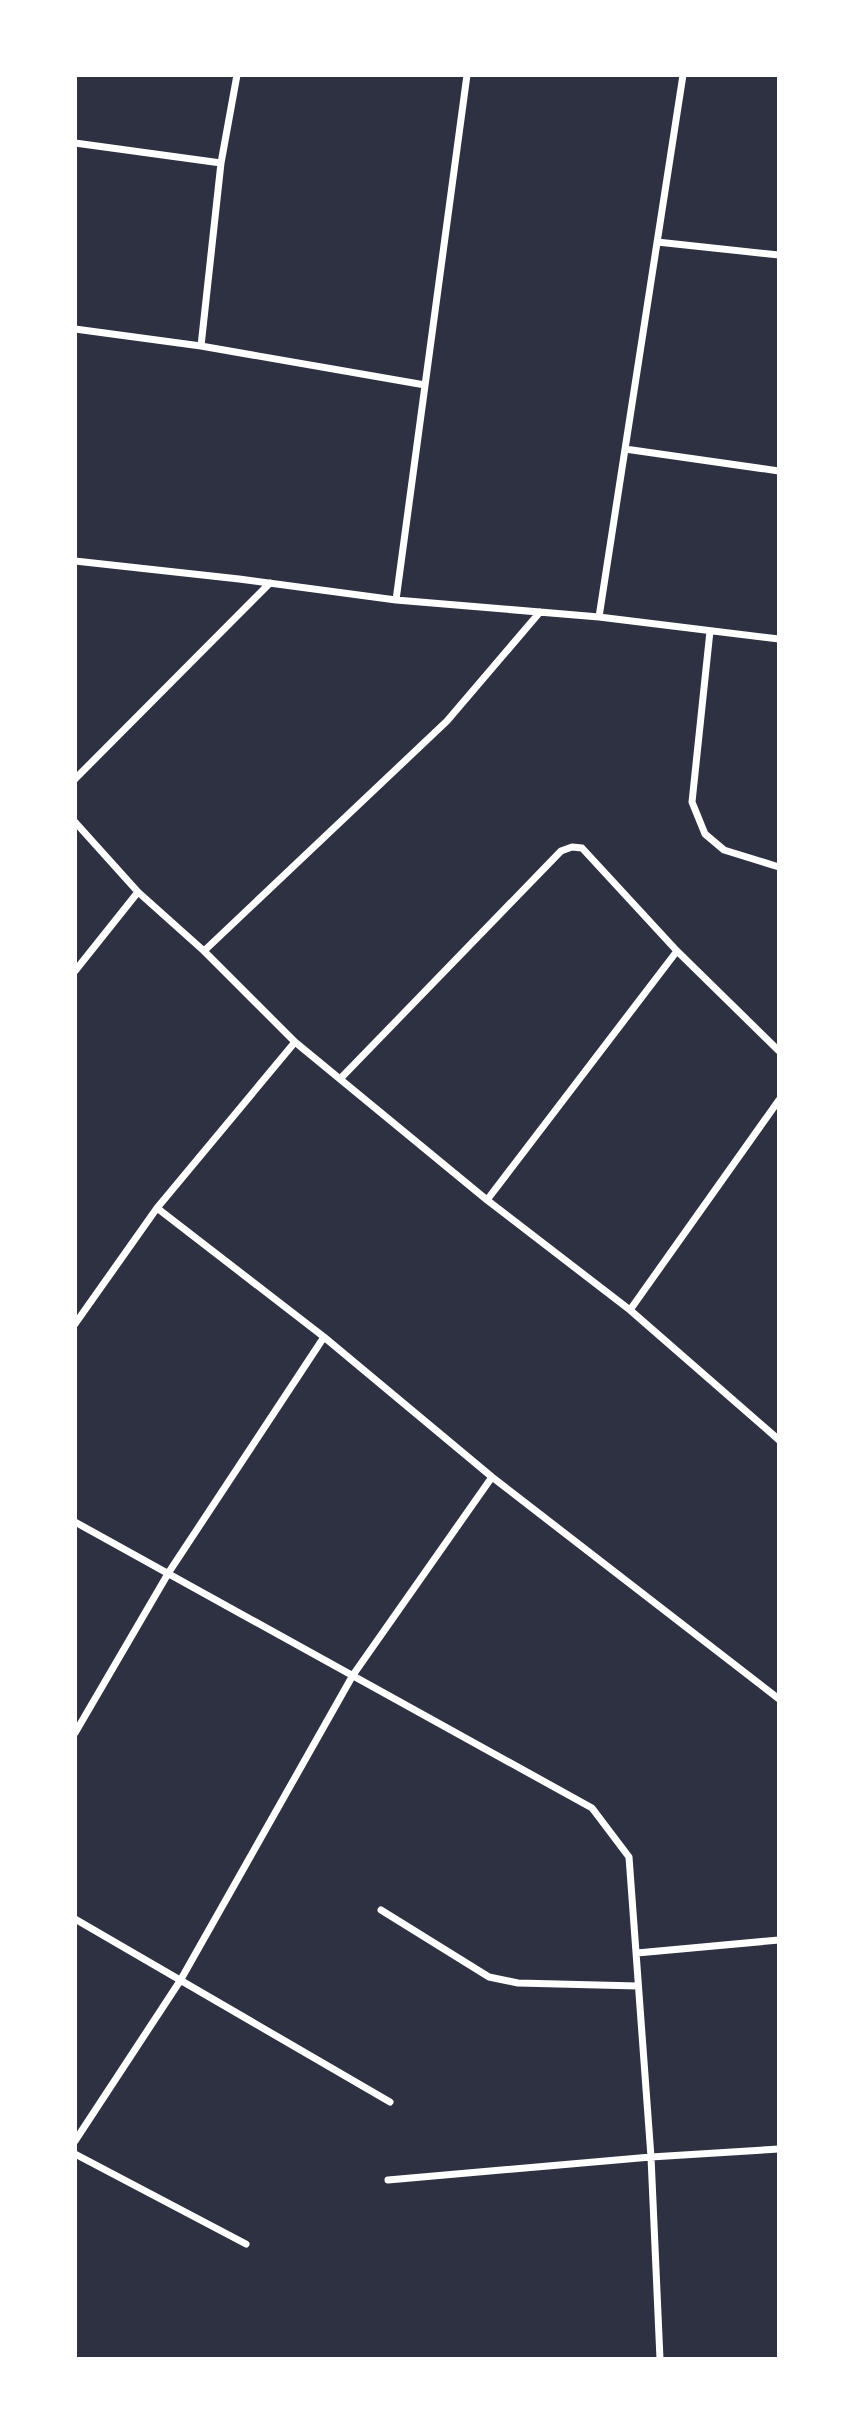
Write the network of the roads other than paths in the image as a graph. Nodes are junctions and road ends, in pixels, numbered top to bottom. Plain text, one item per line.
1 (237, 75) edge
2 (467, 75) edge
3 (683, 75) edge
4 (75, 143) edge
5 (221, 163) junction
6 (657, 242) junction
7 (779, 255) edge
8 (75, 329) edge
9 (201, 346) junction
10 (425, 385) junction
11 (625, 449) junction
12 (779, 471) edge
13 (75, 561) edge
14 (270, 583) junction
15 (396, 600) junction
16 (540, 612) junction
17 (599, 617) junction
18 (710, 631) junction
19 (779, 639) edge
20 (75, 779) edge
21 (75, 822) edge
22 (779, 867) edge
23 (138, 892) junction
24 (204, 951) junction
25 (677, 951) junction
26 (75, 971) edge
27 (295, 1042) junction
28 (779, 1051) edge
29 (340, 1079) junction
30 (779, 1100) edge
31 (487, 1200) junction
32 (157, 1208) junction
33 (630, 1310) junction
34 (75, 1324) edge
35 (324, 1337) junction
36 (779, 1440) edge
37 (492, 1477) junction
38 (75, 1522) edge
39 (169, 1572) junction
40 (353, 1675) junction
41 (779, 1699) edge
42 (75, 1733) edge
43 (381, 1910) dead end
44 (75, 1919) edge
45 (779, 1940) edge
46 (637, 1953) junction
47 (180, 1981) junction
48 (638, 1986) junction
49 (390, 2102) dead end
50 (75, 2141) edge
51 (779, 2149) edge
52 (75, 2154) edge
53 (651, 2157) junction
54 (388, 2180) dead end
55 (246, 2244) dead end
56 (660, 2359) edge

1 - 5 street
2 - 10 street
3 - 6 street
4 - 5 street
5 - 9 street
6 - 7 street
6 - 11 street
8 - 9 street
9 - 10 street
10 - 15 street
11 - 12 street
11 - 17 street
13 - 14 street
14 - 15 street
14 - 20 street
15 - 16 street
16 - 17 street
16 - 24 street
17 - 18 street
18 - 19 street
18 - 22 street
21 - 23 street
23 - 24 street
23 - 26 street
24 - 27 street
25 - 28 street
25 - 29 street
25 - 31 street
27 - 29 street
27 - 32 street
29 - 31 street
30 - 33 street
31 - 33 street
32 - 34 street
32 - 35 street
33 - 36 street
35 - 37 street
35 - 39 street
37 - 40 street
37 - 41 street
38 - 39 street
39 - 40 street
39 - 42 street
40 - 46 street
40 - 47 street
43 - 48 street
44 - 47 street
45 - 46 street
46 - 48 street
47 - 49 street
47 - 50 street
48 - 53 street
51 - 53 street
52 - 55 street
53 - 54 street
53 - 56 street

